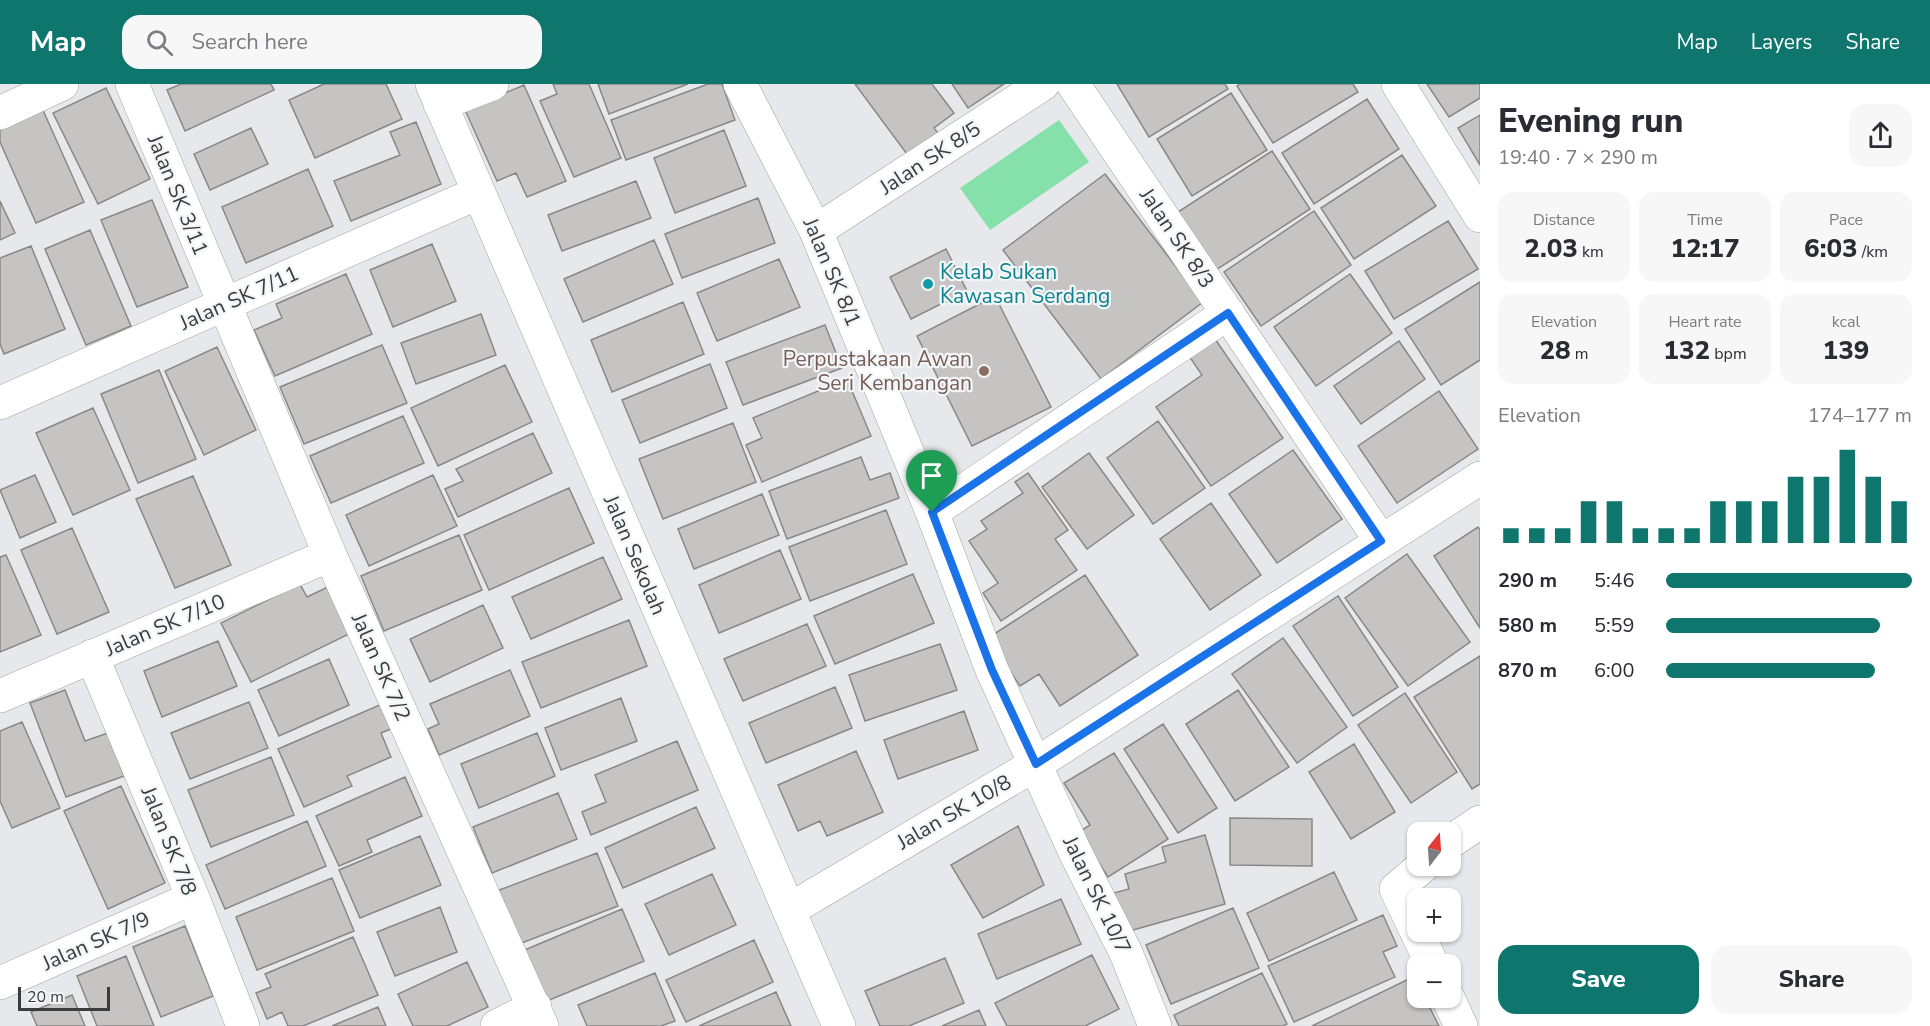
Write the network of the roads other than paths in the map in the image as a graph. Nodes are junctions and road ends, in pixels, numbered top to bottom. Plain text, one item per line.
1 (62, 84) edge
2 (132, 84) edge
3 (492, 84) edge
4 (740, 84) edge
5 (1044, 84) edge
6 (1073, 84) edge
7 (1398, 84) edge
8 (436, 94) edge
9 (0, 113) edge
10 (478, 193) junction
11 (1480, 216) edge
12 (816, 231) junction
13 (224, 305) junction
14 (1228, 313) junction
15 (0, 404) edge
16 (1480, 478) edge
17 (932, 512) junction
18 (1381, 541) junction
19 (330, 555) junction
20 (92, 656) junction
21 (0, 696) edge
22 (1036, 764) junction
23 (1480, 822) edge
24 (1461, 835) edge
25 (1411, 876) edge
26 (193, 898) junction
27 (789, 910) junction
28 (1427, 954) edge
29 (0, 983) edge
30 (1453, 1008) edge
31 (539, 1017) edge
32 (243, 1026) edge
33 (497, 1026) edge
34 (839, 1026) edge
35 (1155, 1026) edge
36 (1461, 1026) edge

1 - 9 street
2 - 13 street, Jalan SK 3/11
3 - 8 street
4 - 12 street, Jalan SK 8/1
5 - 12 street, Jalan SK 8/5
6 - 14 street, Jalan SK 8/3
7 - 11 street
8 - 10 street, Jalan Sekolah
10 - 13 street, Jalan SK 7/11
10 - 27 street, Jalan Sekolah
12 - 17 street, Jalan SK 8/1
13 - 15 street, Jalan SK 7/11
13 - 19 street, Jalan SK 7/2
14 - 17 street
14 - 18 street, Jalan SK 8/3
16 - 18 street, Jalan SK 10/8
17 - 22 street, Jalan SK 8/1
18 - 22 street, Jalan SK 10/8
19 - 20 street, Jalan SK 7/10
19 - 31 street, Jalan SK 7/2
20 - 21 street, Jalan SK 7/10
20 - 26 street, Jalan SK 7/8
22 - 27 street, Jalan SK 10/8
22 - 35 street, Jalan SK 10/7
23 - 24 street
25 - 28 street
26 - 29 street, Jalan SK 7/9
26 - 32 street, Jalan SK 7/8
27 - 34 street, Jalan Sekolah
30 - 36 street
31 - 33 street

